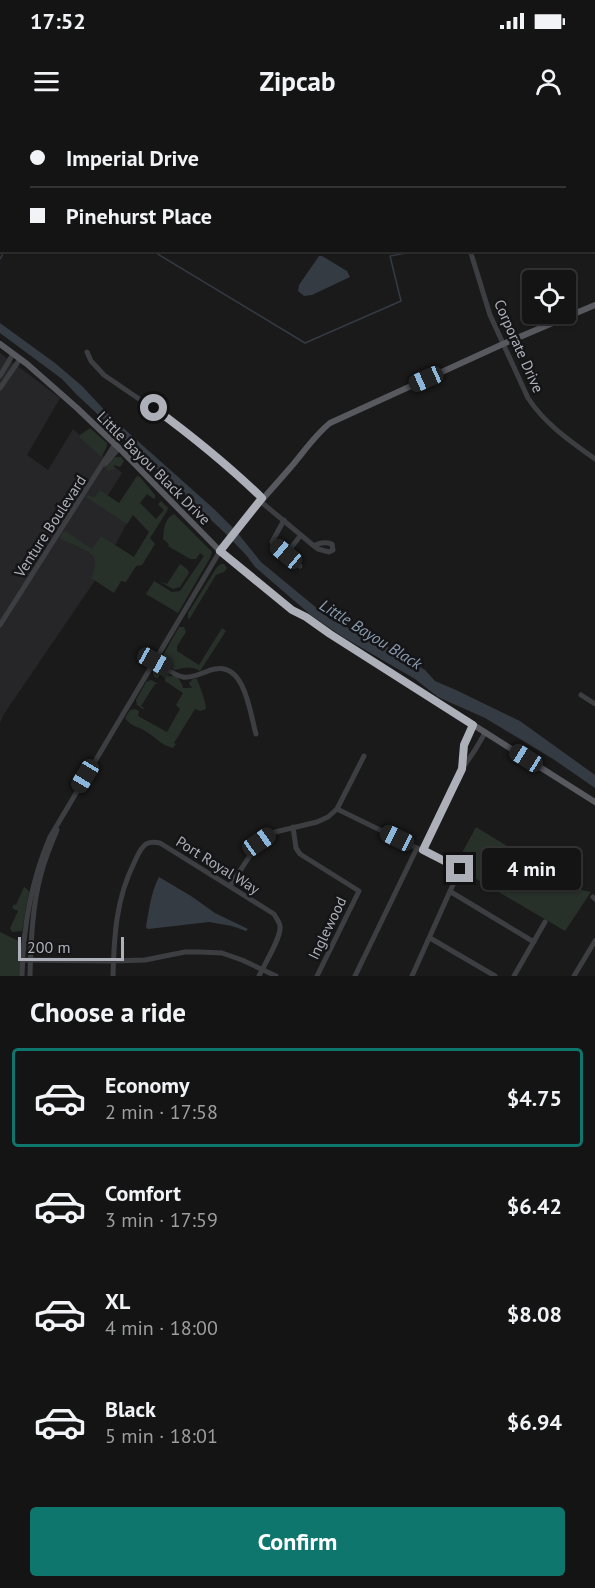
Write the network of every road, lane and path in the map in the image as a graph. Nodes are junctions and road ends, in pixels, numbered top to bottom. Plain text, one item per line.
1 (471, 252) edge
2 (595, 305) edge
3 (0, 344) edge
4 (503, 344) junction
5 (87, 351) dead end
6 (17, 356) junction
7 (0, 376) edge
8 (0, 388) edge
9 (117, 446) junction
10 (595, 459) edge
11 (261, 500) junction
12 (284, 520) junction
13 (301, 535) junction
14 (314, 546) dead end
15 (220, 551) junction
16 (286, 554) junction
17 (300, 566) dead end
18 (0, 625) edge
19 (154, 661) junction
20 (581, 695) dead end
21 (595, 704) edge
22 (473, 725) junction
23 (485, 733) junction
24 (256, 734) dead end
25 (364, 756) dead end
26 (462, 769) junction
27 (595, 802) edge
28 (337, 809) junction
29 (63, 814) junction
30 (293, 827) junction
31 (420, 849) junction
32 (230, 886) junction
33 (451, 892) junction
34 (546, 922) dead end
35 (430, 938) junction
36 (595, 941) edge
37 (534, 942) junction
38 (22, 960) junction
39 (30, 961) junction
40 (113, 961) junction
41 (262, 969) junction
42 (22, 976) edge
43 (30, 976) edge
44 (113, 976) edge
45 (259, 976) edge
46 (276, 976) edge
47 (317, 976) edge
48 (355, 976) edge
49 (412, 976) edge
50 (495, 976) edge
51 (514, 976) edge
52 (574, 976) edge

1 - 4 street, Corporate Drive
2 - 4 main road
3 - 6 main road, Little Bayou Black Drive
4 - 10 street, Corporate Drive
4 - 11 main road
5 - 11 street
6 - 7 street
6 - 8 street
6 - 9 main road, Little Bayou Black Drive
9 - 15 main road, Little Bayou Black Drive
9 - 18 street, Venture Boulevard
11 - 12 street
11 - 15 main road
12 - 13 street
12 - 16 street
13 - 14 street
13 - 16 street
15 - 19 street
15 - 22 main road, Little Bayou Black Drive
16 - 17 street
19 - 24 street
19 - 29 street
20 - 21 street
22 - 23 main road, Little Bayou Black Drive
22 - 26 street
23 - 26 street
23 - 27 main road, Little Bayou Black Drive
25 - 28 street
26 - 31 street
28 - 30 street
28 - 31 street
29 - 38 street
29 - 39 street
30 - 32 street
30 - 47 street, Inglewood
31 - 33 street
31 - 48 street
32 - 40 street, Port Royal Way
32 - 41 street, Port Royal Way
33 - 35 street
33 - 37 street
34 - 37 street
35 - 49 street
35 - 50 street
36 - 52 street
37 - 51 street
38 - 39 street
38 - 42 street
39 - 40 street
39 - 43 street
40 - 41 street
40 - 44 street, Port Royal Way
41 - 45 street, Port Royal Way
41 - 46 street

